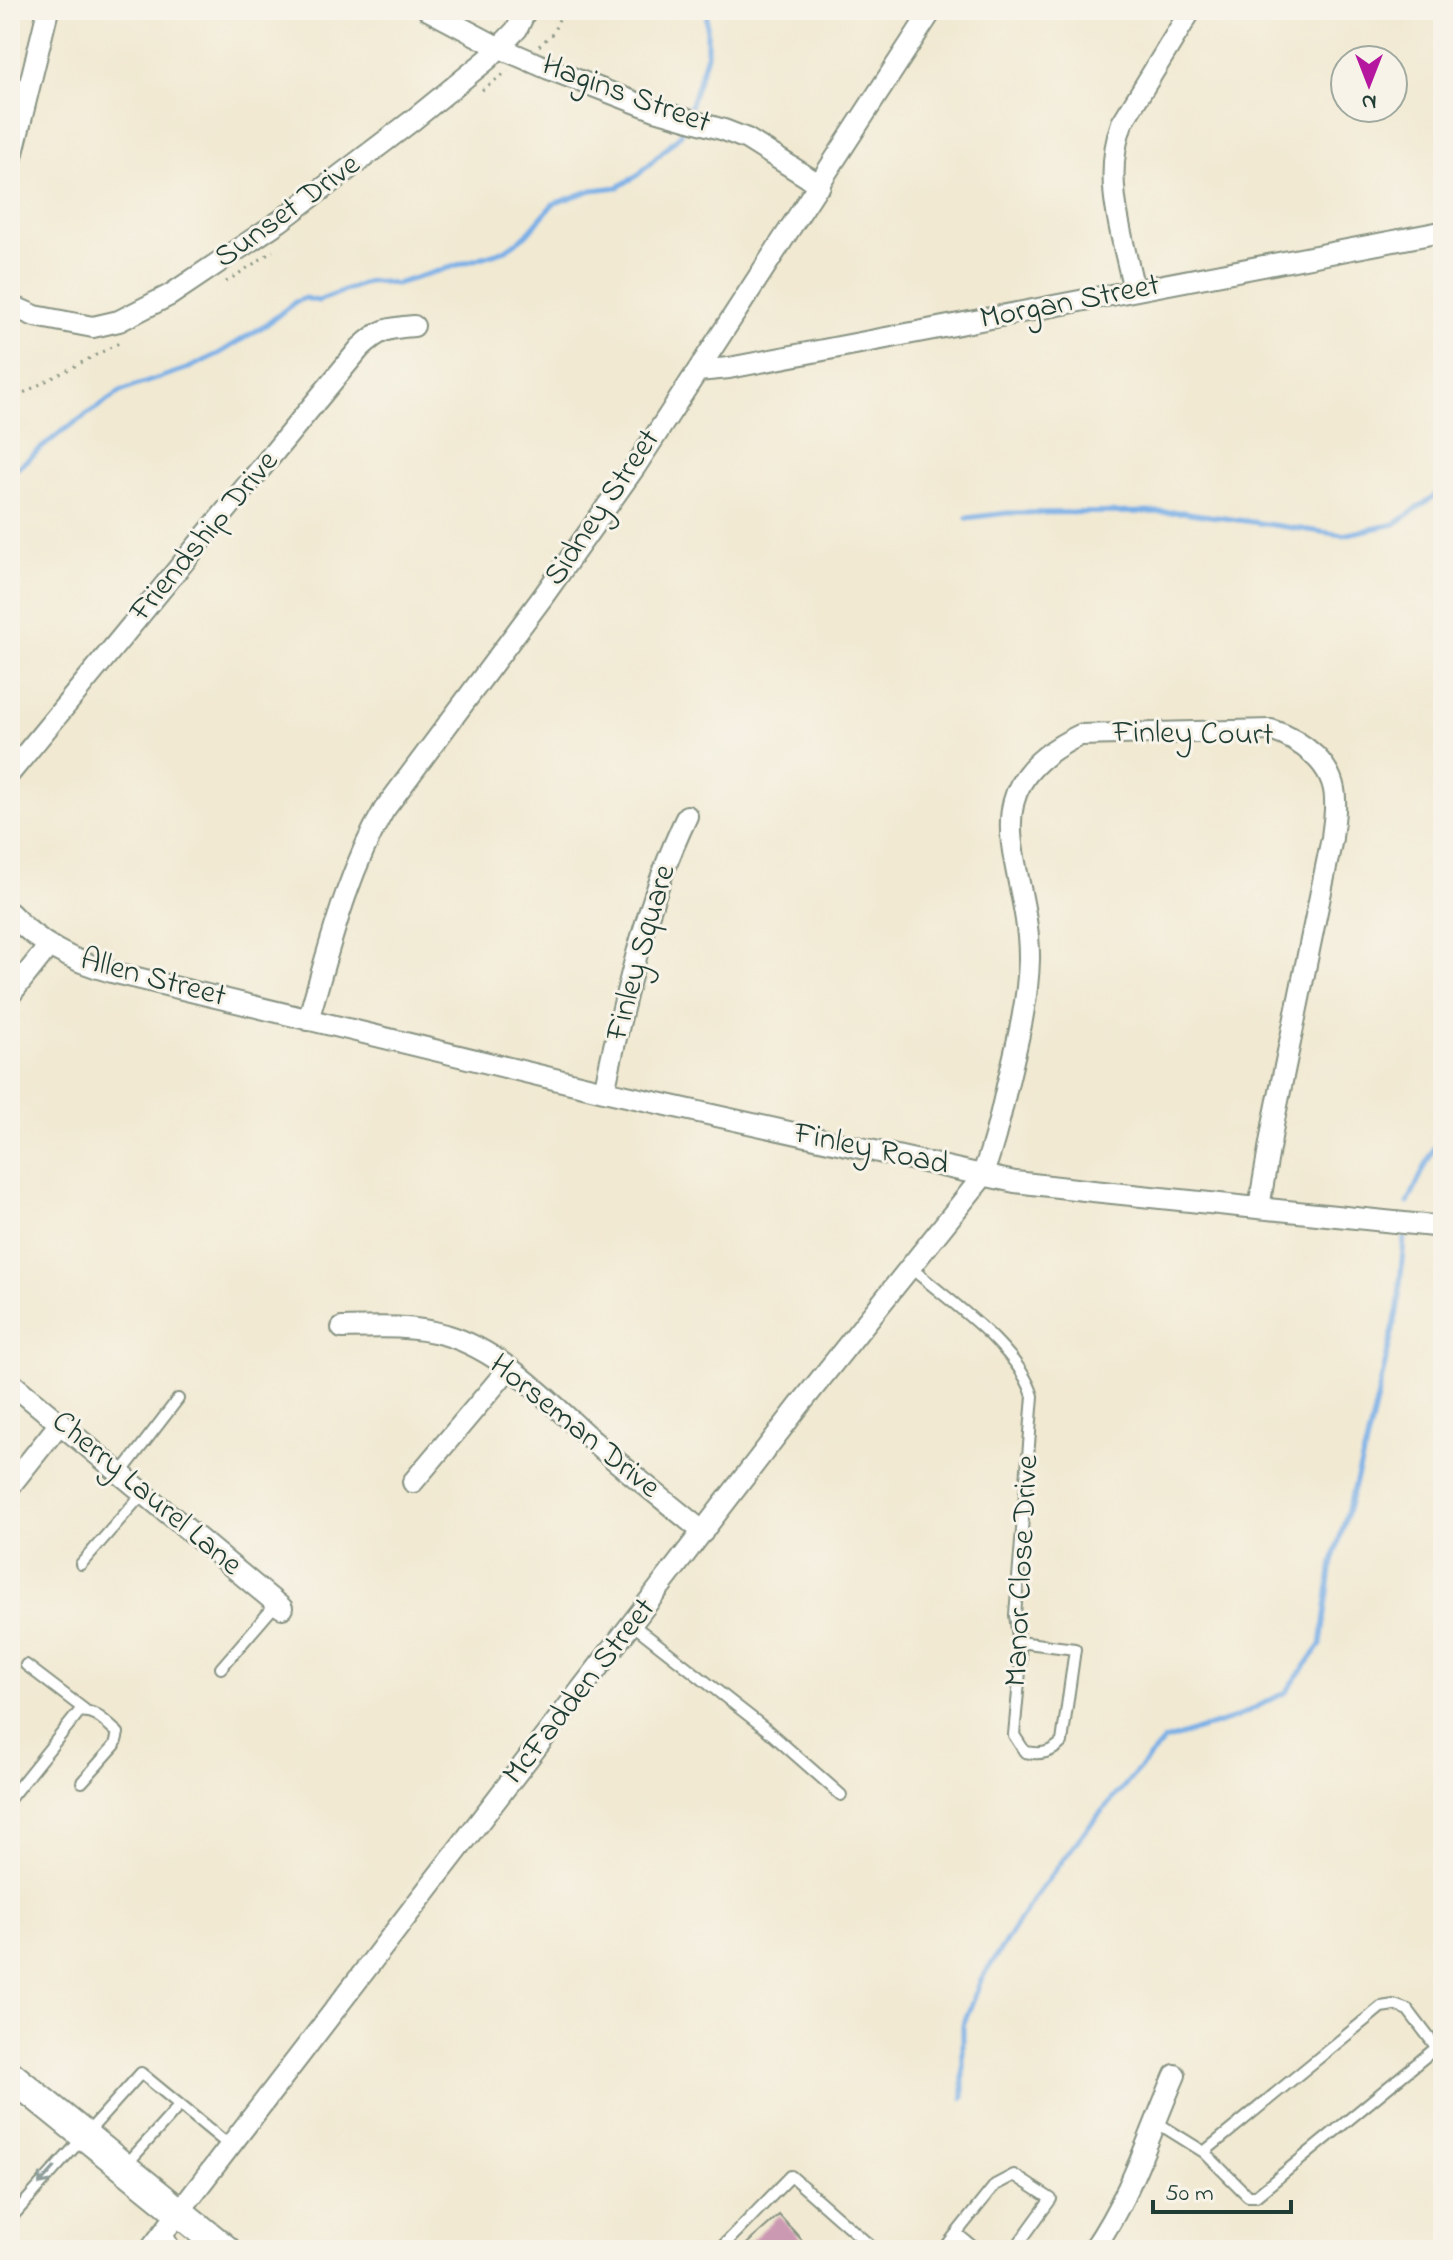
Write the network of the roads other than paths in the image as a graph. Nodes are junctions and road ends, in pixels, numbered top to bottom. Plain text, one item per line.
1 (48, 10) edge
2 (428, 10) edge
3 (526, 10) edge
4 (932, 10) edge
5 (1191, 10) edge
6 (498, 47) junction
7 (10, 165) edge
8 (820, 185) junction
9 (1441, 232) edge
10 (1134, 290) junction
11 (10, 305) edge
12 (414, 326) dead end
13 (698, 371) junction
14 (10, 773) edge
15 (687, 816) dead end
16 (10, 913) edge
17 (48, 947) junction
18 (10, 995) edge
19 (308, 1020) junction
20 (604, 1091) junction
21 (982, 1175) junction
22 (1259, 1207) junction
23 (1443, 1227) edge
24 (910, 1267) junction
25 (342, 1328) dead end
26 (509, 1368) junction
27 (10, 1382) edge
28 (178, 1399) dead end
29 (61, 1422) junction
30 (121, 1473) junction
31 (413, 1482) dead end
32 (10, 1486) edge
33 (144, 1492) junction
34 (703, 1532) junction
35 (81, 1564) dead end
36 (280, 1605) joint
37 (632, 1624) junction
38 (1019, 1642) junction
39 (26, 1665) dead end
40 (221, 1668) dead end
41 (85, 1710) junction
42 (82, 1782) dead end
43 (841, 1795) dead end
44 (10, 1798) edge
45 (1440, 2052) edge
46 (10, 2075) edge
47 (1175, 2075) dead end
48 (180, 2105) junction
49 (1156, 2122) junction
50 (84, 2134) junction
51 (231, 2147) junction
52 (1204, 2152) junction
53 (124, 2167) junction
54 (10, 2219) edge
55 (173, 2222) junction
56 (957, 2234) junction
57 (150, 2250) edge
58 (176, 2250) edge
59 (226, 2250) edge
60 (719, 2250) edge
61 (875, 2250) edge
62 (943, 2250) edge
63 (977, 2250) edge
64 (1014, 2250) edge
65 (1093, 2250) edge

1 - 7 street
2 - 6 street, Hagins Street
3 - 6 street, Sunset Drive
4 - 8 street, Sidney Street
5 - 10 street
6 - 8 street, Hagins Street
6 - 11 street, Sunset Drive
8 - 13 street, Sidney Street
9 - 10 street, Morgan Street
10 - 13 street, Morgan Street
12 - 14 street, Friendship Drive
13 - 19 street, Sidney Street
15 - 20 street, Finley Square
16 - 17 street, Allen Street
17 - 18 street
17 - 19 street, Allen Street
19 - 20 street, Finley Road
20 - 21 street, Finley Road
21 - 22 street, Finley Road
21 - 22 street, Finley Court
21 - 24 street, McFadden Street
22 - 23 street, Finley Road
24 - 34 street, McFadden Street
24 - 38 lane, Manor Close Drive
25 - 26 street, Horseman Drive
26 - 31 street
26 - 34 street, Horseman Drive
27 - 29 street, Cherry Laurel Lane
28 - 30 lane
29 - 30 street, Cherry Laurel Lane
29 - 32 street
30 - 33 street, Cherry Laurel Lane
33 - 35 lane
33 - 36 street, Cherry Laurel Lane
34 - 37 street, McFadden Street
36 - 40 lane
37 - 43 lane
37 - 51 street, McFadden Street
38 - 38 lane, Manor Close Drive
39 - 41 lane
41 - 42 lane
41 - 44 lane
45 - 52 lane
45 - 52 lane
46 - 50 main road
47 - 49 street
48 - 50 lane
48 - 51 lane
48 - 53 lane
49 - 52 lane
49 - 65 street
50 - 53 main road
50 -> 54 lane
51 - 55 street, McFadden Street
53 - 55 main road
55 - 57 street, McFadden Street
55 - 58 lane
55 - 59 main road
56 - 62 lane
56 - 63 lane
56 - 64 lane
60 - 61 lane

